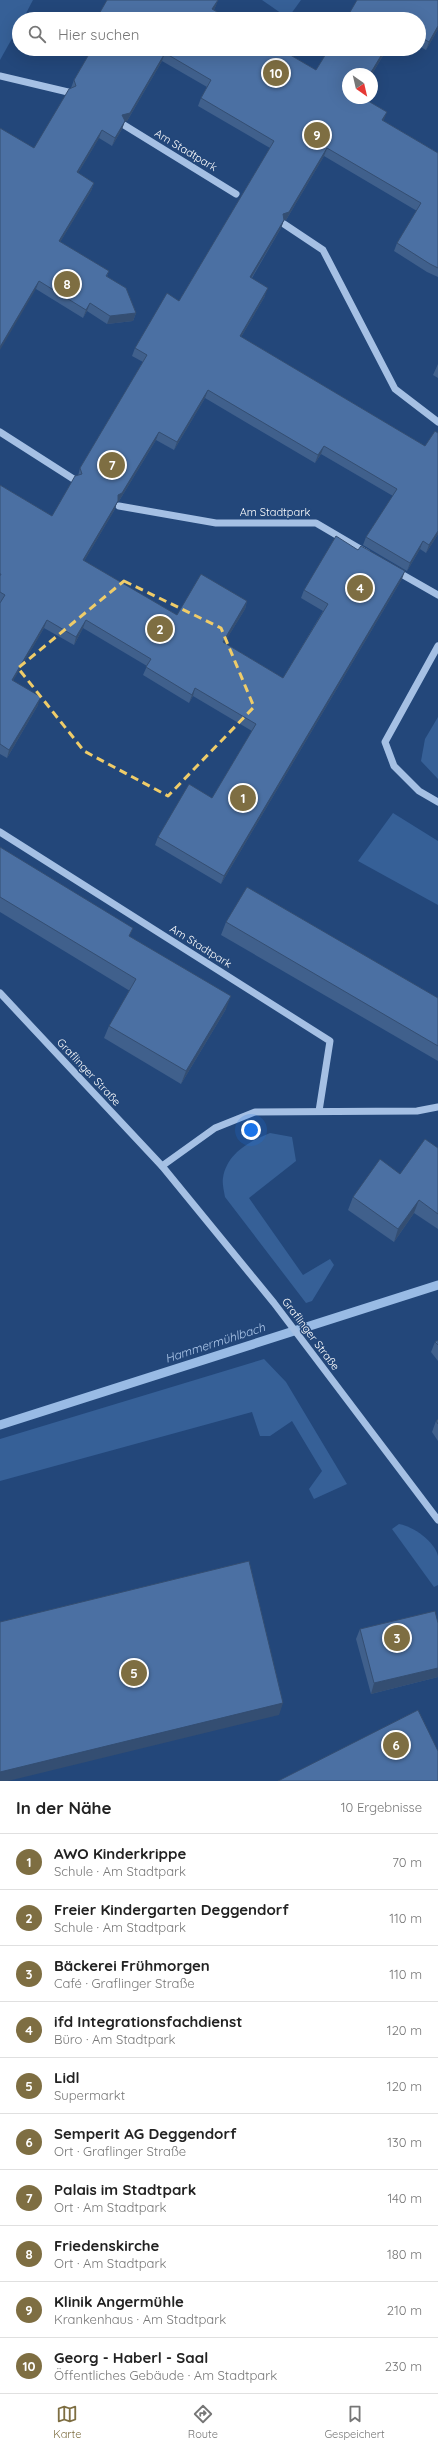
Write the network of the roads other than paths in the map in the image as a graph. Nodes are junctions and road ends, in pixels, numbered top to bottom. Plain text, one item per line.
1 (0, 76) edge
2 (68, 92) edge
3 (124, 125) edge
4 (236, 194) dead end
5 (284, 224) edge
6 (438, 422) edge
7 (0, 432) edge
8 (75, 480) edge
9 (119, 506) edge
10 (377, 559) edge
11 (390, 567) edge
12 (438, 595) edge
13 (438, 646) edge
14 (438, 802) edge
15 (0, 832) edge
16 (0, 993) edge
17 (438, 1107) edge
18 (319, 1111) junction
19 (162, 1166) junction
20 (438, 1520) edge

1 - 2 street
3 - 4 street, Am Stadtpark
5 - 6 street
7 - 8 street
9 - 10 street, Am Stadtpark
11 - 12 street
13 - 14 street
15 - 18 street, Am Stadtpark
16 - 19 street, Graflinger Straße
17 - 18 street
18 - 19 street
19 - 20 street, Graflinger Straße

